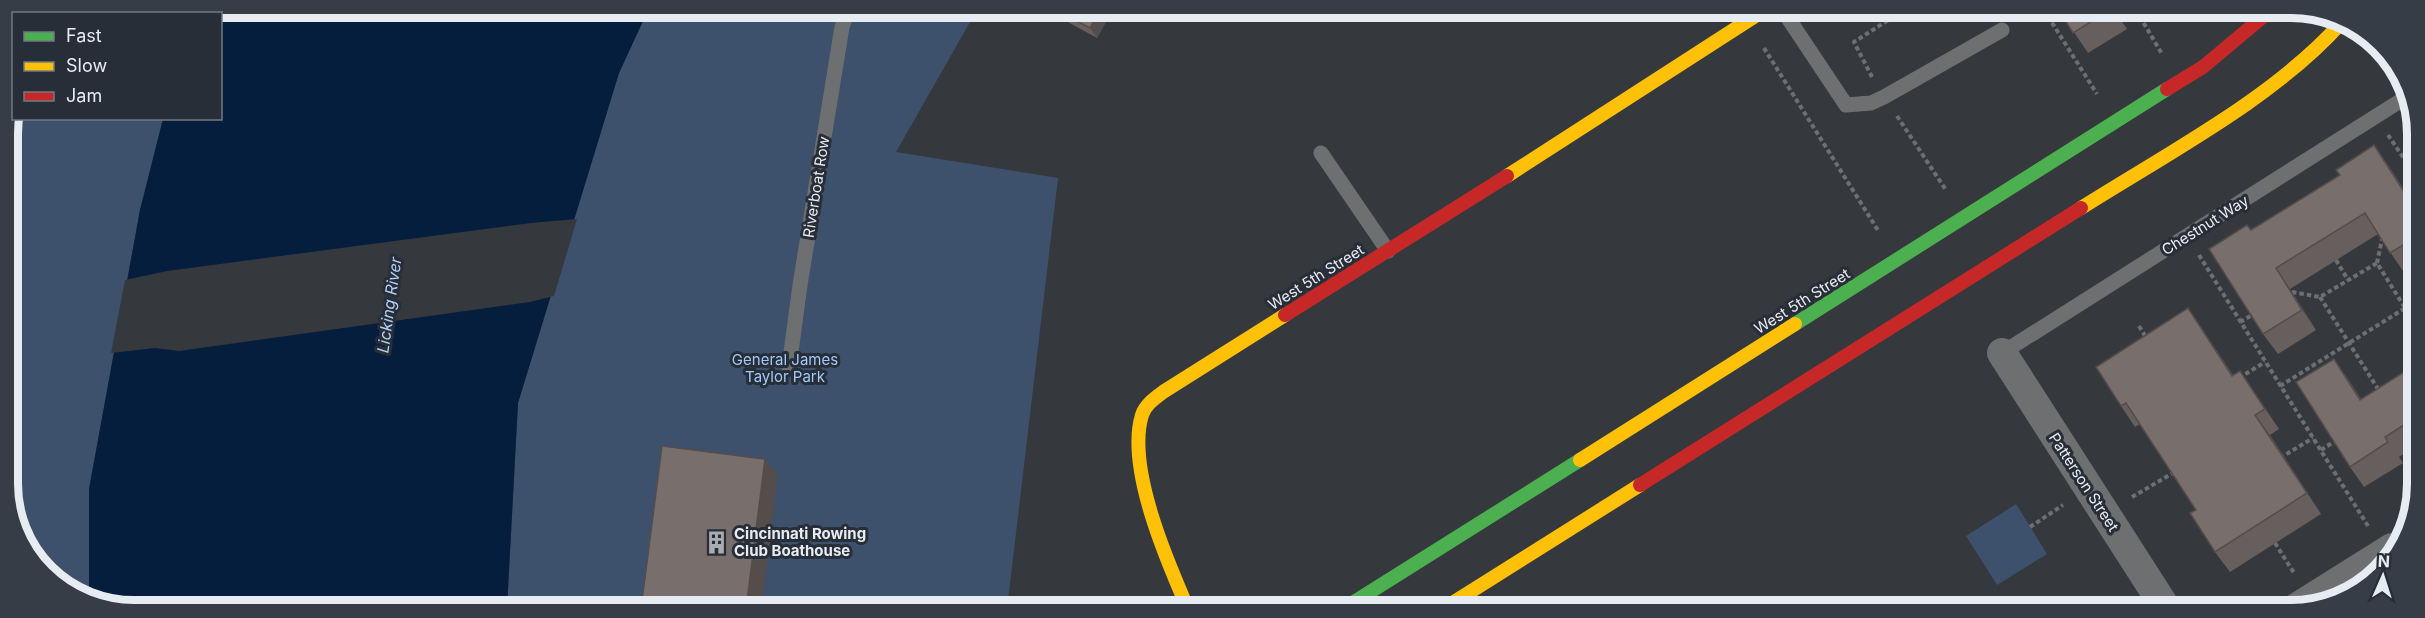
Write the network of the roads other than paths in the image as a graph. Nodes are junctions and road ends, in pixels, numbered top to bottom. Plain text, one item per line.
1 (845, 18) edge
2 (1754, 18) edge
3 (1788, 18) edge
4 (2261, 18) edge
5 (2337, 28) edge
6 (2002, 30) dead end
7 (2402, 100) edge
8 (1321, 153) dead end
9 (1388, 252) junction
10 (2002, 353) joint
11 (789, 368) dead end
12 (2382, 540) edge
13 (2307, 599) edge
14 (1184, 600) edge
15 (1357, 600) edge
16 (1457, 600) edge
17 (2161, 600) edge

1 - 11 lane, Riverboat Row
2 - 9 main road, West 5th Street
3 - 6 lane
4 - 15 main road, West 5th Street
5 - 16 main road
7 - 10 lane, Chestnut Way
8 - 9 lane
9 - 14 main road, West 5th Street
10 - 17 street, Patterson Street
12 - 13 street

